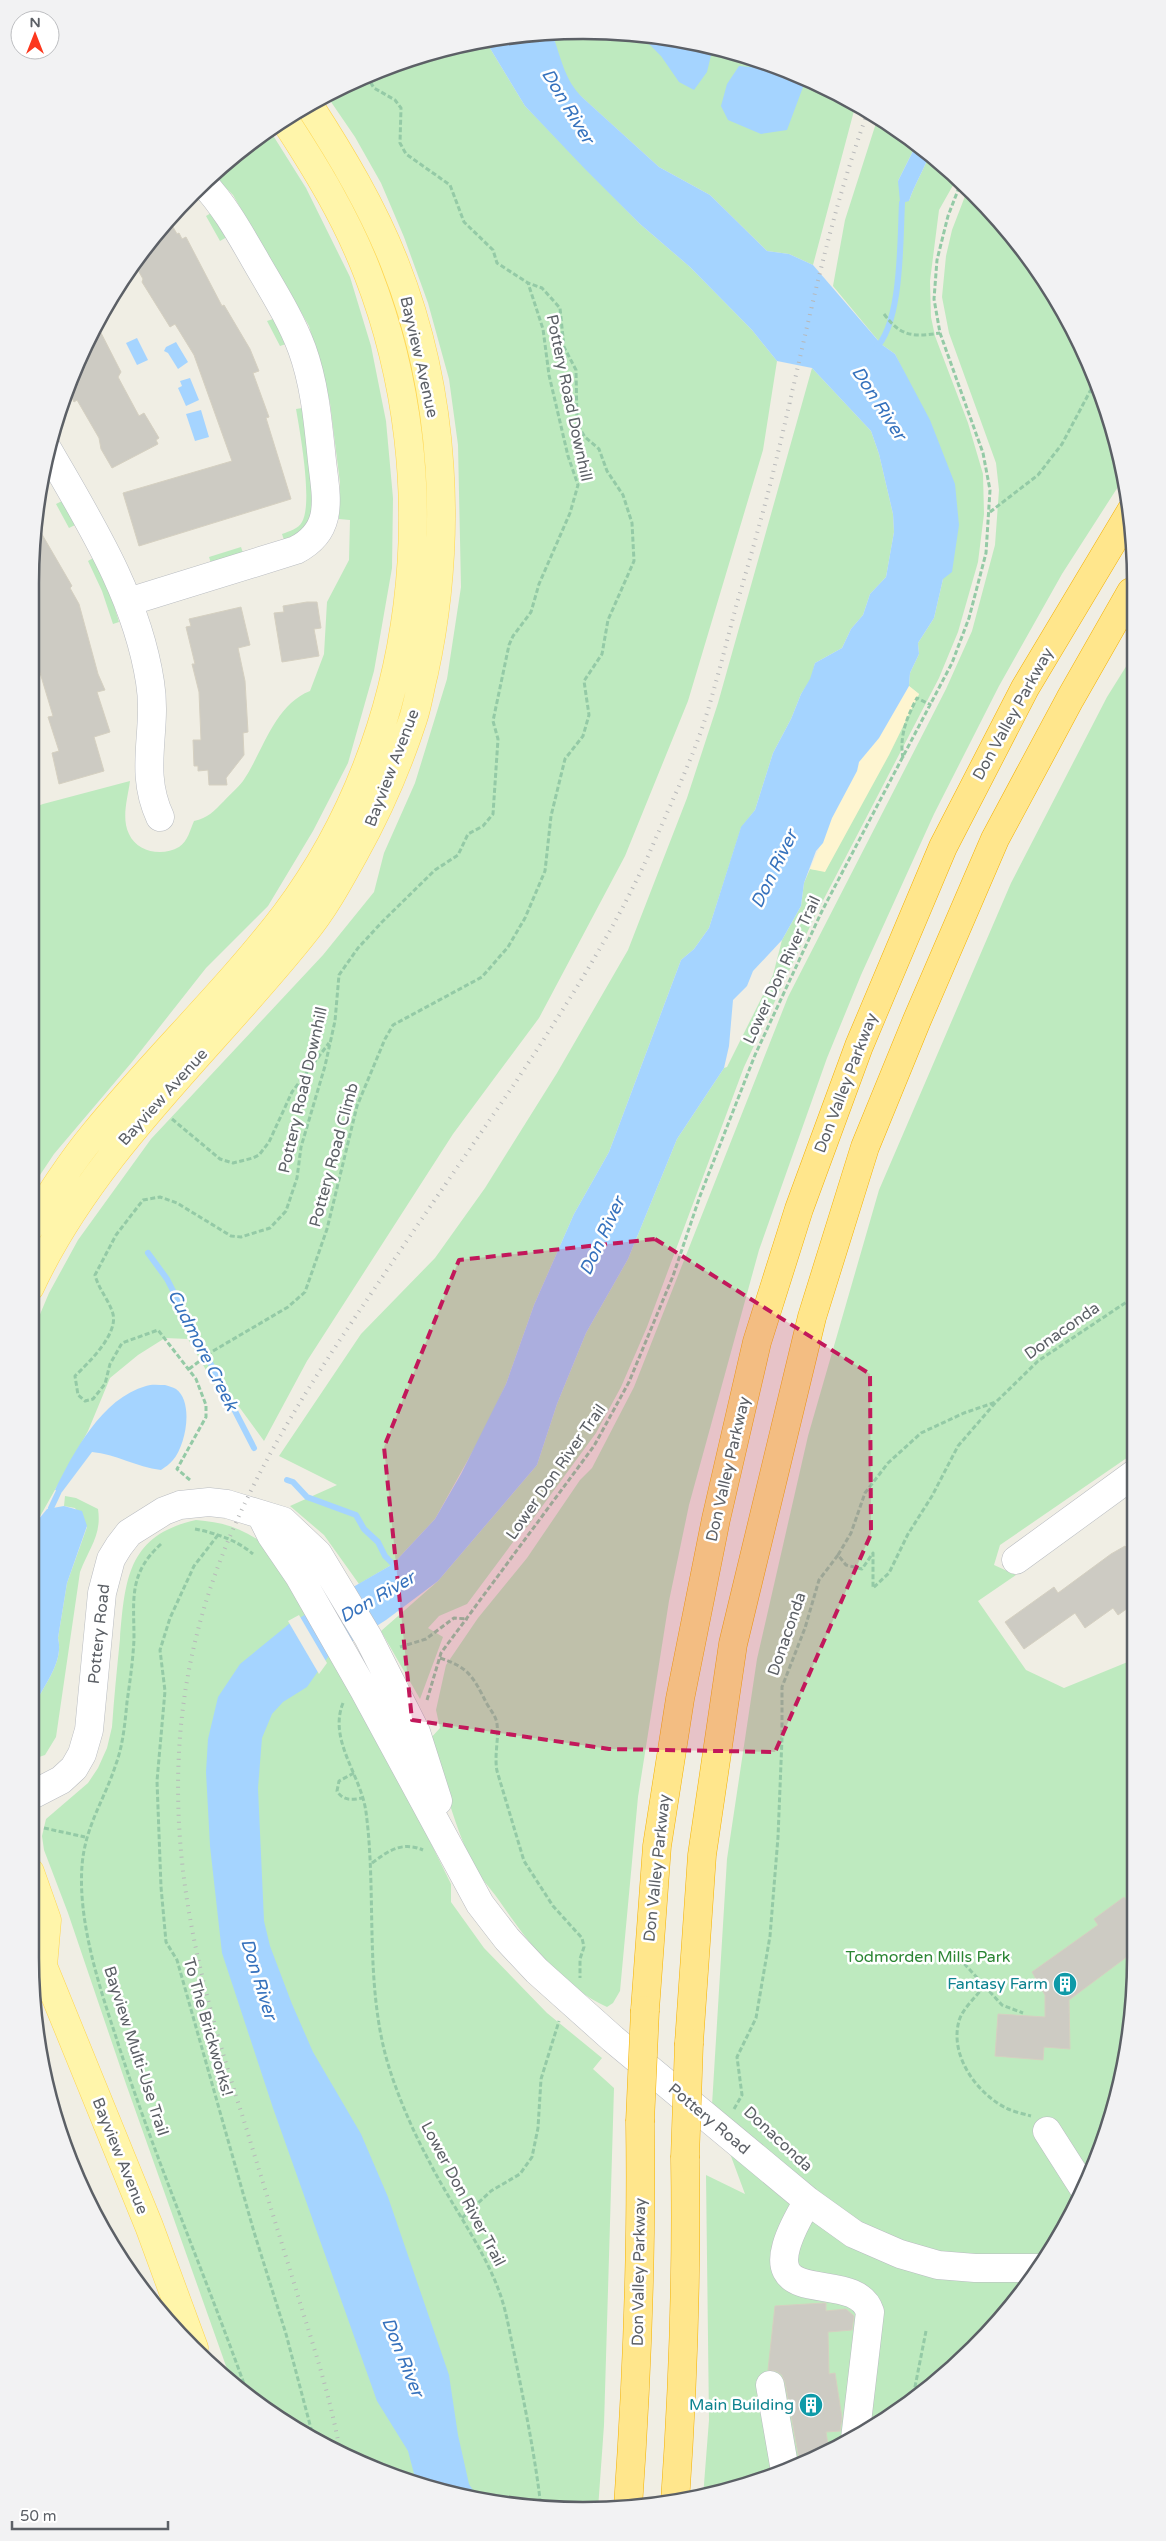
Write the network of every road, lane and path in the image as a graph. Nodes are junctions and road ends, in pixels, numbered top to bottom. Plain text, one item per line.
1 (370, 82) edge
2 (312, 111) edge
3 (288, 126) edge
4 (208, 189) edge
5 (958, 189) edge
6 (528, 283) junction
7 (884, 314) dead end
8 (940, 333) junction
9 (1091, 389) edge
10 (53, 459) edge
11 (990, 512) junction
12 (1124, 523) edge
13 (1127, 601) edge
14 (128, 602) junction
15 (931, 705) junction
16 (903, 758) junction
17 (160, 817) dead end
18 (329, 1043) junction
19 (155, 1106) junction
20 (39, 1213) edge
21 (39, 1268) edge
22 (1127, 1302) edge
23 (189, 1369) junction
24 (996, 1402) junction
25 (1127, 1479) edge
26 (190, 1487) dead end
27 (260, 1515) junction
28 (189, 1529) dead end
29 (218, 1536) junction
30 (165, 1540) dead end
31 (255, 1555) dead end
32 (838, 1555) junction
33 (1016, 1560) dead end
34 (468, 1619) junction
35 (398, 1648) dead end
36 (440, 1658) junction
37 (344, 1700) dead end
38 (426, 1703) dead end
39 (354, 1773) junction
40 (39, 1791) edge
41 (362, 1798) junction
42 (44, 1828) dead end
43 (85, 1837) junction
44 (440, 1850) junction
45 (372, 1863) junction
46 (39, 1897) edge
47 (39, 1950) edge
48 (959, 1958) dead end
49 (39, 1963) edge
50 (984, 1986) junction
51 (563, 2007) junction
52 (1023, 2013) dead end
53 (731, 2116) dead end
54 (1047, 2131) joint
55 (1079, 2181) edge
56 (808, 2201) junction
57 (462, 2218) junction
58 (1030, 2268) edge
59 (926, 2330) dead end
60 (188, 2332) edge
61 (243, 2383) edge
62 (770, 2385) dead end
63 (914, 2390) edge
64 (856, 2428) edge
65 (311, 2429) edge
66 (784, 2464) edge
67 (676, 2494) edge
68 (540, 2500) edge
69 (628, 2500) edge

1 - 6 path, Pottery Road Climb
2 - 19 main road, Bayview Avenue
3 - 20 main road, Bayview Avenue
4 - 14 street
5 - 8 path, Lower Don River Trail
6 - 18 path, Pottery Road Downhill
6 - 23 path, Pottery Road Climb
7 - 8 path
8 - 11 path, Lower Don River Trail
9 - 11 path
10 - 14 street
11 - 15 path, Lower Don River Trail
12 - 69 highway, Don Valley Parkway, bridge
13 - 67 highway, bridge
14 - 17 street
15 - 16 path, Lower Don River Trail
15 - 16 path
16 - 34 path, Lower Don River Trail
18 - 19 path
18 - 23 path, Pottery Road Downhill
19 - 21 main road, Bayview Avenue
22 - 24 path, Donaconda
23 - 26 path
24 - 32 path
24 - 32 path, Donaconda
25 - 33 street
27 - 40 street, Pottery Road
27 - 44 street, Pottery Road
27 - 44 street, Pottery Road
28 - 29 path
29 - 31 path
29 - 65 path, To The Brickworks!
30 - 43 path, Bayview Multi-Use Trail
32 - 53 path, Donaconda
34 - 35 path
34 - 36 path, Lower Don River Trail
36 - 38 path, Lower Don River Trail
36 - 51 path
37 - 39 path, Lower Don River Trail
39 - 41 path, Lower Don River Trail
39 - 41 path
41 - 45 path, Lower Don River Trail
42 - 43 path
43 - 61 path, Bayview Multi-Use Trail
44 - 45 path
44 - 51 street, Pottery Road
45 - 57 path, Lower Don River Trail
46 - 47 main road, Bayview Avenue
48 - 50 path
49 - 60 main road, Bayview Avenue
50 - 52 path
50 - 54 path
51 - 56 street, Pottery Road
51 - 57 path
54 - 55 street
56 - 58 street, Pottery Road
56 - 64 street
57 - 68 path, Lower Don River Trail
59 - 63 path
62 - 66 street

